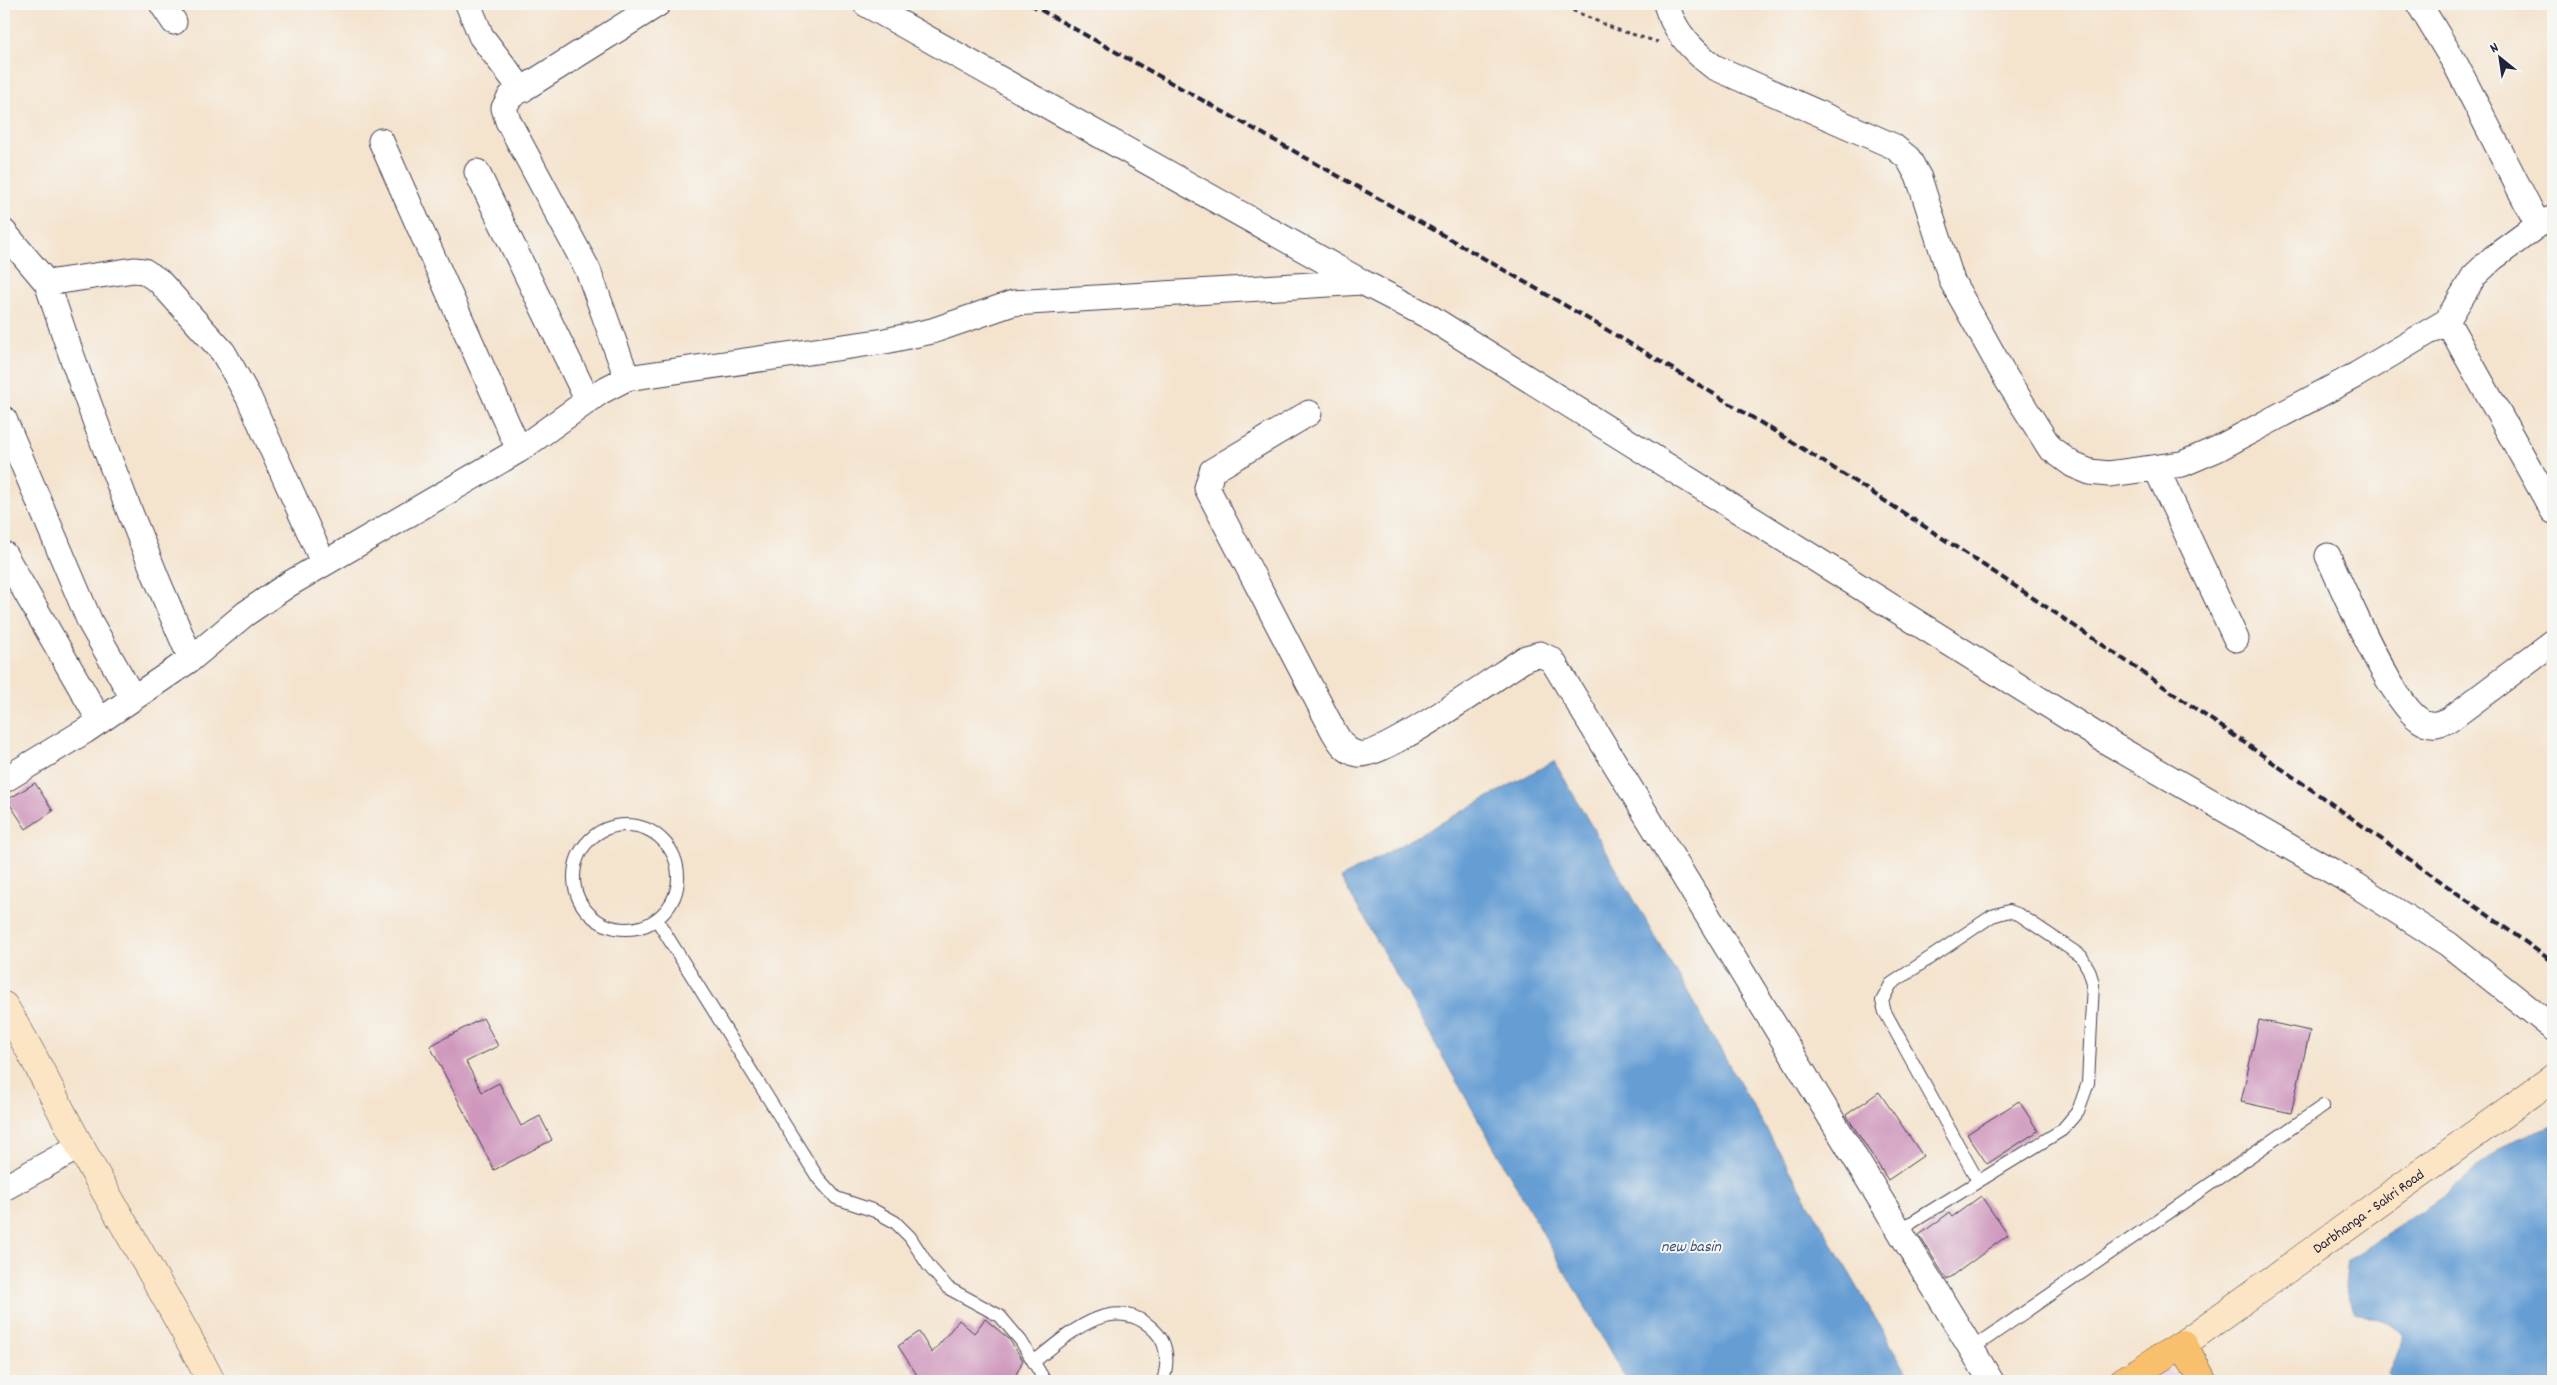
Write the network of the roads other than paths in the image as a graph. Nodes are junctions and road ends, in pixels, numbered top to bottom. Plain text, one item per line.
1 (468, 4) edge
2 (658, 4) edge
3 (866, 4) edge
4 (1666, 4) edge
5 (2419, 4) edge
6 (522, 90) junction
7 (381, 141) dead end
8 (477, 172) dead end
9 (2546, 221) edge
10 (4, 232) edge
11 (1362, 282) junction
12 (47, 283) junction
13 (2447, 321) junction
14 (627, 378) junction
15 (588, 401) junction
16 (1309, 413) dead end
17 (4, 419) edge
18 (519, 450) junction
19 (2156, 468) junction
20 (2553, 510) edge
21 (4, 554) edge
22 (2328, 556) dead end
23 (323, 562) junction
24 (2236, 639) dead end
25 (2553, 642) edge
26 (191, 659) junction
27 (133, 698) junction
28 (100, 721) junction
29 (4, 780) edge
30 (657, 920) junction
31 (4, 1006) edge
32 (2553, 1028) edge
33 (2553, 1078) edge
34 (2323, 1106) dead end
35 (80, 1146) junction
36 (1978, 1182) junction
37 (4, 1188) edge
38 (1898, 1230) junction
39 (2183, 1344) junction
40 (1970, 1350) junction
41 (1035, 1361) junction
42 (211, 1381) edge
43 (1046, 1381) edge
44 (1163, 1381) edge
45 (1991, 1381) edge
46 (2123, 1381) edge
47 (2203, 1381) edge

1 - 6 street
2 - 6 street
3 - 11 street
4 - 19 street
5 - 9 street
6 - 14 street
7 - 18 street
8 - 15 street
9 - 13 street
10 - 12 street
11 - 14 street
11 - 32 street
12 - 23 street
12 - 26 street
13 - 19 street
13 - 20 street
14 - 15 street
15 - 18 street
16 - 38 street
17 - 27 street
18 - 23 street
19 - 24 street
21 - 28 street
22 - 25 street
23 - 26 street
26 - 27 street
27 - 28 street
28 - 29 street
30 - 30 lane
30 - 41 lane
31 - 35 main road
33 - 39 main road, Darbhanga - Sakri Road
34 - 40 lane
35 - 37 street
35 - 42 main road
36 - 36 lane
36 - 38 lane
38 - 40 street
39 - 46 main road
39 - 47 main road
40 - 45 street
41 - 43 lane
41 - 44 lane

